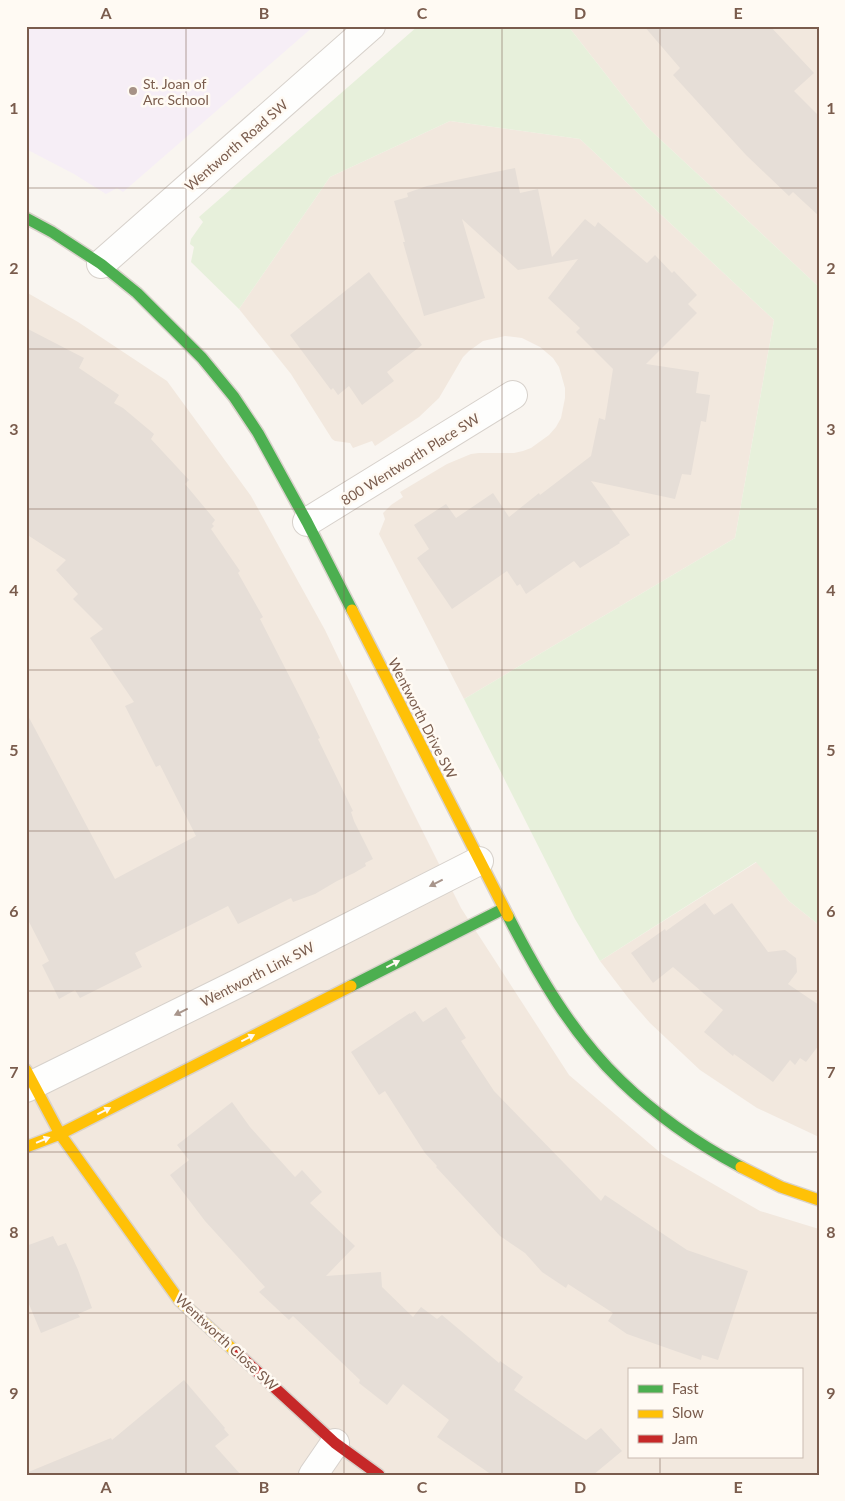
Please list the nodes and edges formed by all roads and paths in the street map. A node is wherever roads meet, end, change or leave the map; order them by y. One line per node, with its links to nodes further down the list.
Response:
1 (371, 26): 3 (street, Wentworth Road SW)
2 (26, 218): 3 (street, Wentworth Drive SW)
3 (101, 264): 5 (street, Wentworth Drive SW)
4 (514, 396): 5 (street, 800 Wentworth Place SW)
5 (307, 522): 6 (street, Wentworth Drive SW)
6 (479, 861): 7 (street, Wentworth Drive SW); 8 (street, Wentworth Link SW, one-way to 8)
7 (502, 909): 9 (street, one-way to 7); 11 (street, Wentworth Drive SW)
8 (29, 1081): 9 (street, Wentworth Close SW)
9 (60, 1134): 10 (street, one-way to 9); 12 (street, Wentworth Close SW)
10 (26, 1147)
11 (819, 1200)
12 (335, 1443): 13 (street); 14 (street, Wentworth Close SW)
13 (313, 1475)
14 (379, 1475)

